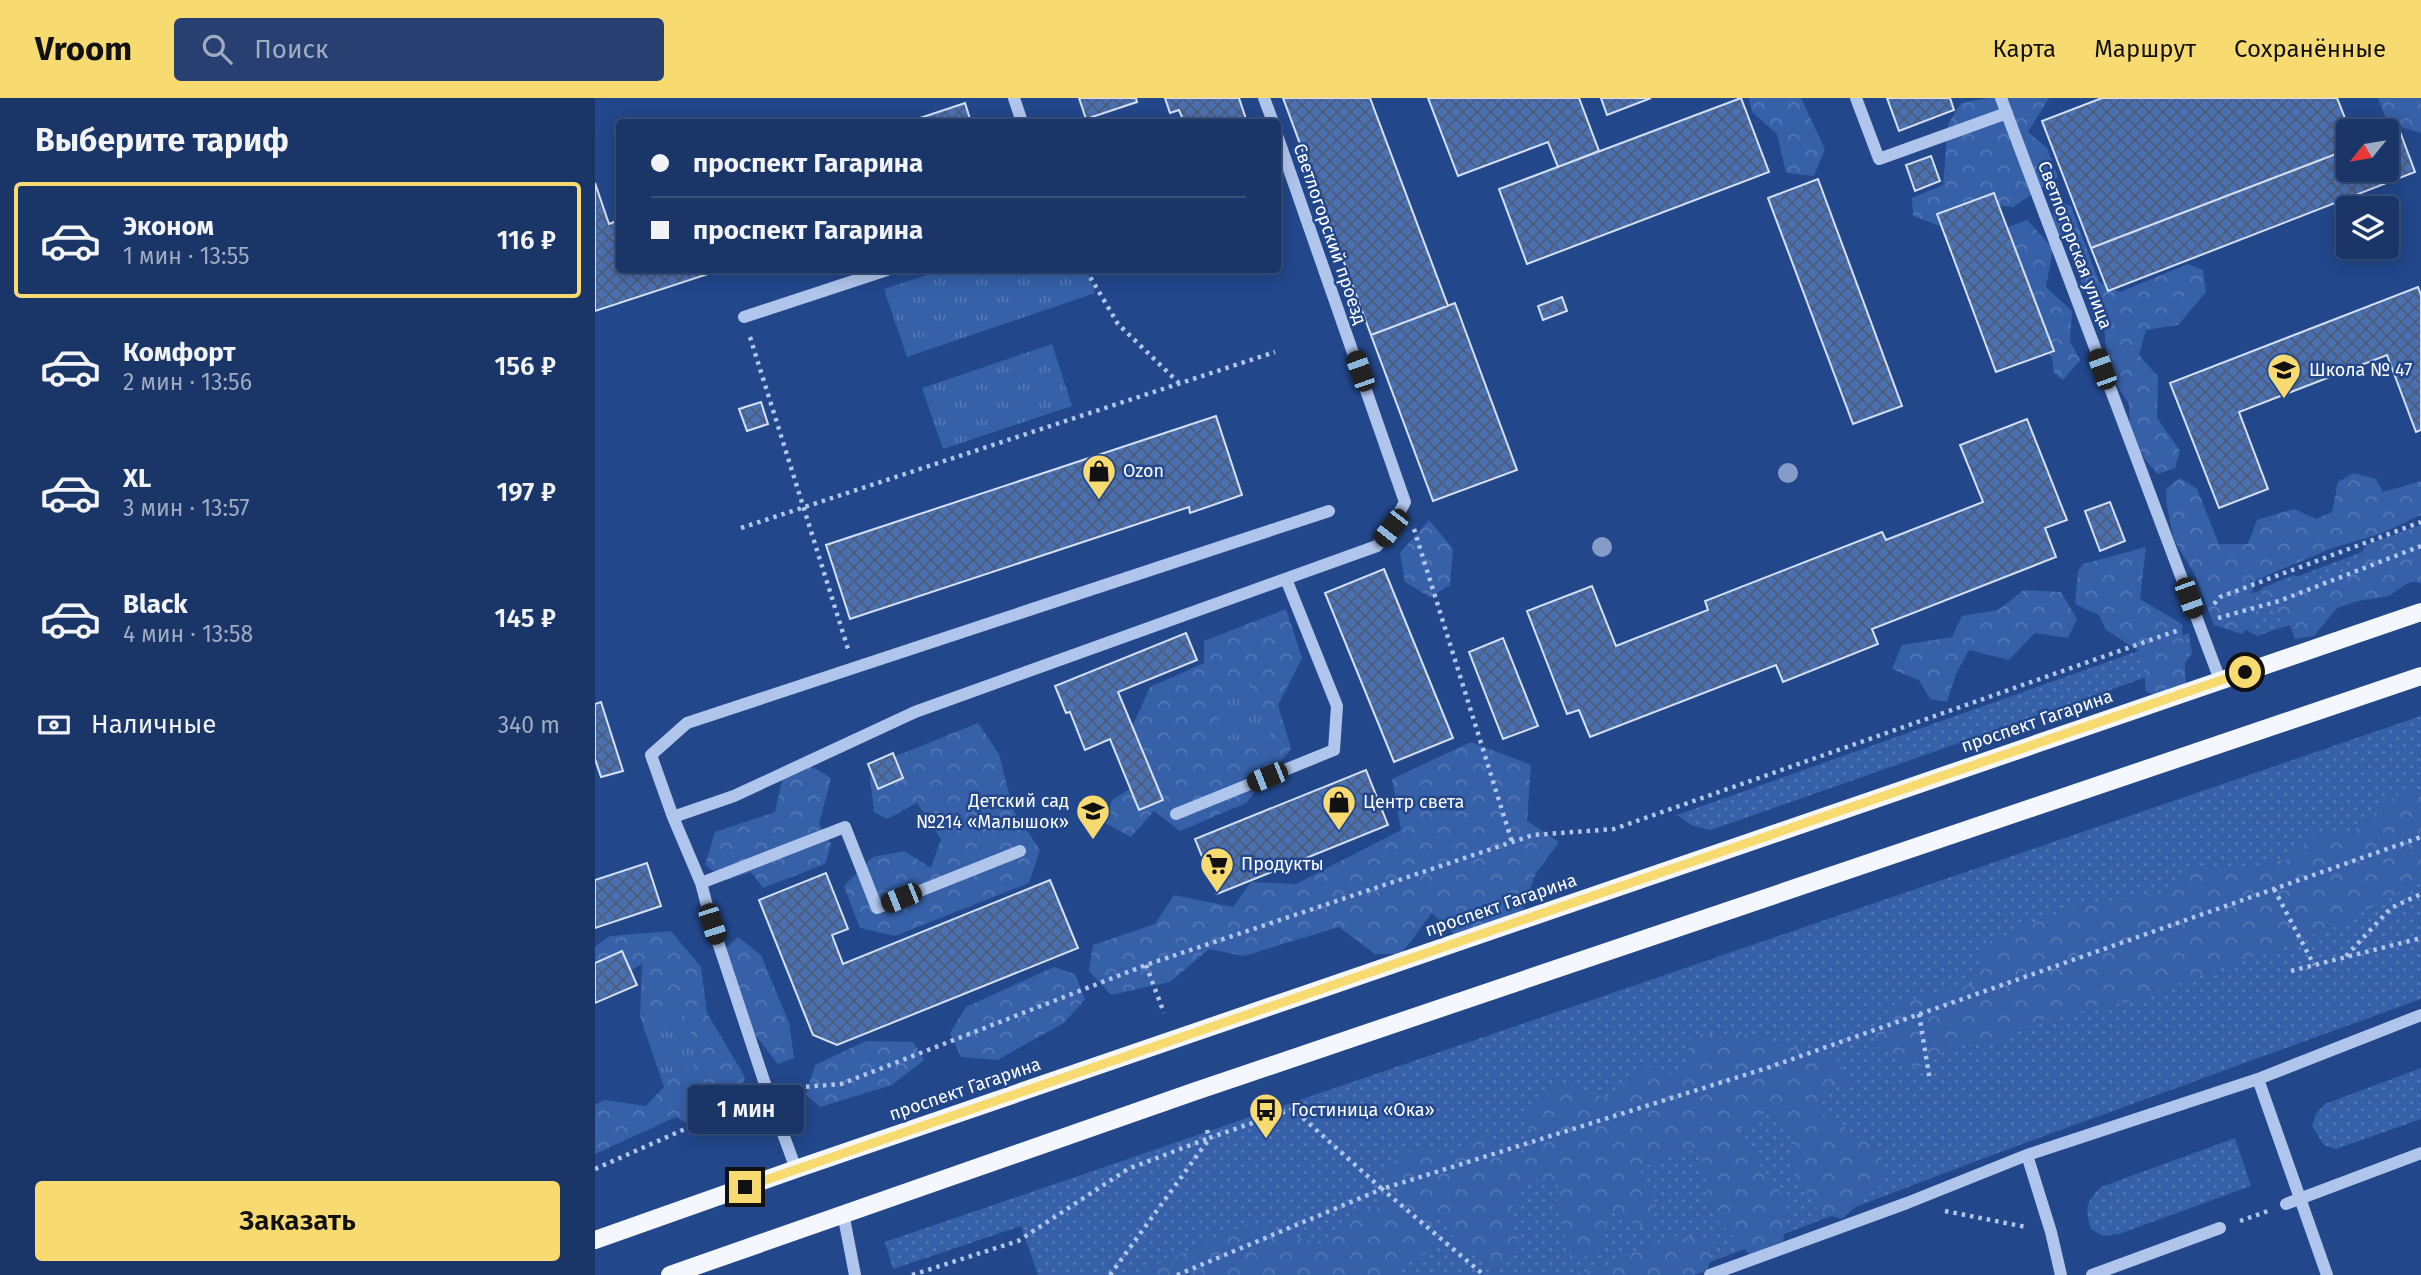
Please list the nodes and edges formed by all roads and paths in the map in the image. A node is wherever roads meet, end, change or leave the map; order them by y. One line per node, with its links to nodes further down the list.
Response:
1 (1014, 98): 6 (street)
2 (1264, 98): 7 (street)
3 (1856, 98): 5 (street)
4 (2001, 98): 5 (street, Светлогорская улица)
5 (2007, 114): 22 (street, Светлогорская улица)
6 (1021, 119)
7 (1272, 119)
8 (1281, 146): 14 (street, Светлогорский проезд)
9 (878, 273): 11 (street)
10 (1088, 273): 13 (path)
11 (744, 317): 15 (path)
12 (1275, 352): 13 (path)
13 (1179, 383): 15 (path)
14 (1405, 502): 20 (street); 29 (path)
15 (803, 508): 18 (path); 23 (path)
16 (1329, 511): 23 (street)
17 (2421, 522): 22 (path)
18 (741, 528)
19 (2421, 546): 22 (path)
20 (1286, 579): 26 (street); 27 (street)
21 (2421, 612): 25 (main road, проспект Гагарина)
22 (2198, 624): 25 (street, Светлогорская улица); 29 (path)
23 (853, 667): 27 (street)
24 (2421, 676): 56 (main road)
25 (2220, 680): 50 (main road, проспект Гагарина)
26 (1176, 814)
27 (673, 817): 31 (street)
28 (2421, 836): 32 (path)
29 (1512, 842): 36 (path)
30 (1020, 851): 31 (street)
31 (701, 883): 44 (street)
32 (2274, 889): 37 (path); 40 (path)
33 (2421, 894): 35 (path)
34 (2421, 938): 35 (path)
35 (2346, 957): 37 (path)
36 (1146, 965): 39 (path); 44 (path)
37 (2313, 965): 38 (path)
38 (2291, 971)
39 (1164, 1013)
40 (1919, 1014): 43 (path); 51 (path)
41 (2421, 1015): 42 (street)
42 (2258, 1079): 48 (street); 52 (street)
43 (1930, 1081)
44 (768, 1093): 49 (path); 50 (street)
45 (1207, 1130): 46 (path)
46 (1209, 1138): 51 (path); 63 (path); 64 (path)
47 (2421, 1153): 52 (street)
48 (2027, 1155): 53 (street); 59 (street)
49 (595, 1168)
50 (796, 1169): 60 (main road, проспект Гагарина)
51 (1383, 1189): 65 (path); 66 (path)
52 (2300, 1199): 54 (street); 70 (street)
53 (1907, 1203): 59 (path); 67 (street)
54 (2286, 1204)
55 (2269, 1211): 57 (path)
56 (843, 1213): 61 (main road); 62 (street)
57 (2238, 1222)
58 (2220, 1228): 69 (street)
59 (2051, 1232): 68 (street)
60 (595, 1240)
61 (670, 1275)
62 (855, 1275)
63 (912, 1275)
64 (1110, 1275)
65 (1177, 1275)
66 (1484, 1275)
67 (1710, 1275)
68 (2061, 1275)
69 (2092, 1275)
70 (2327, 1275)

